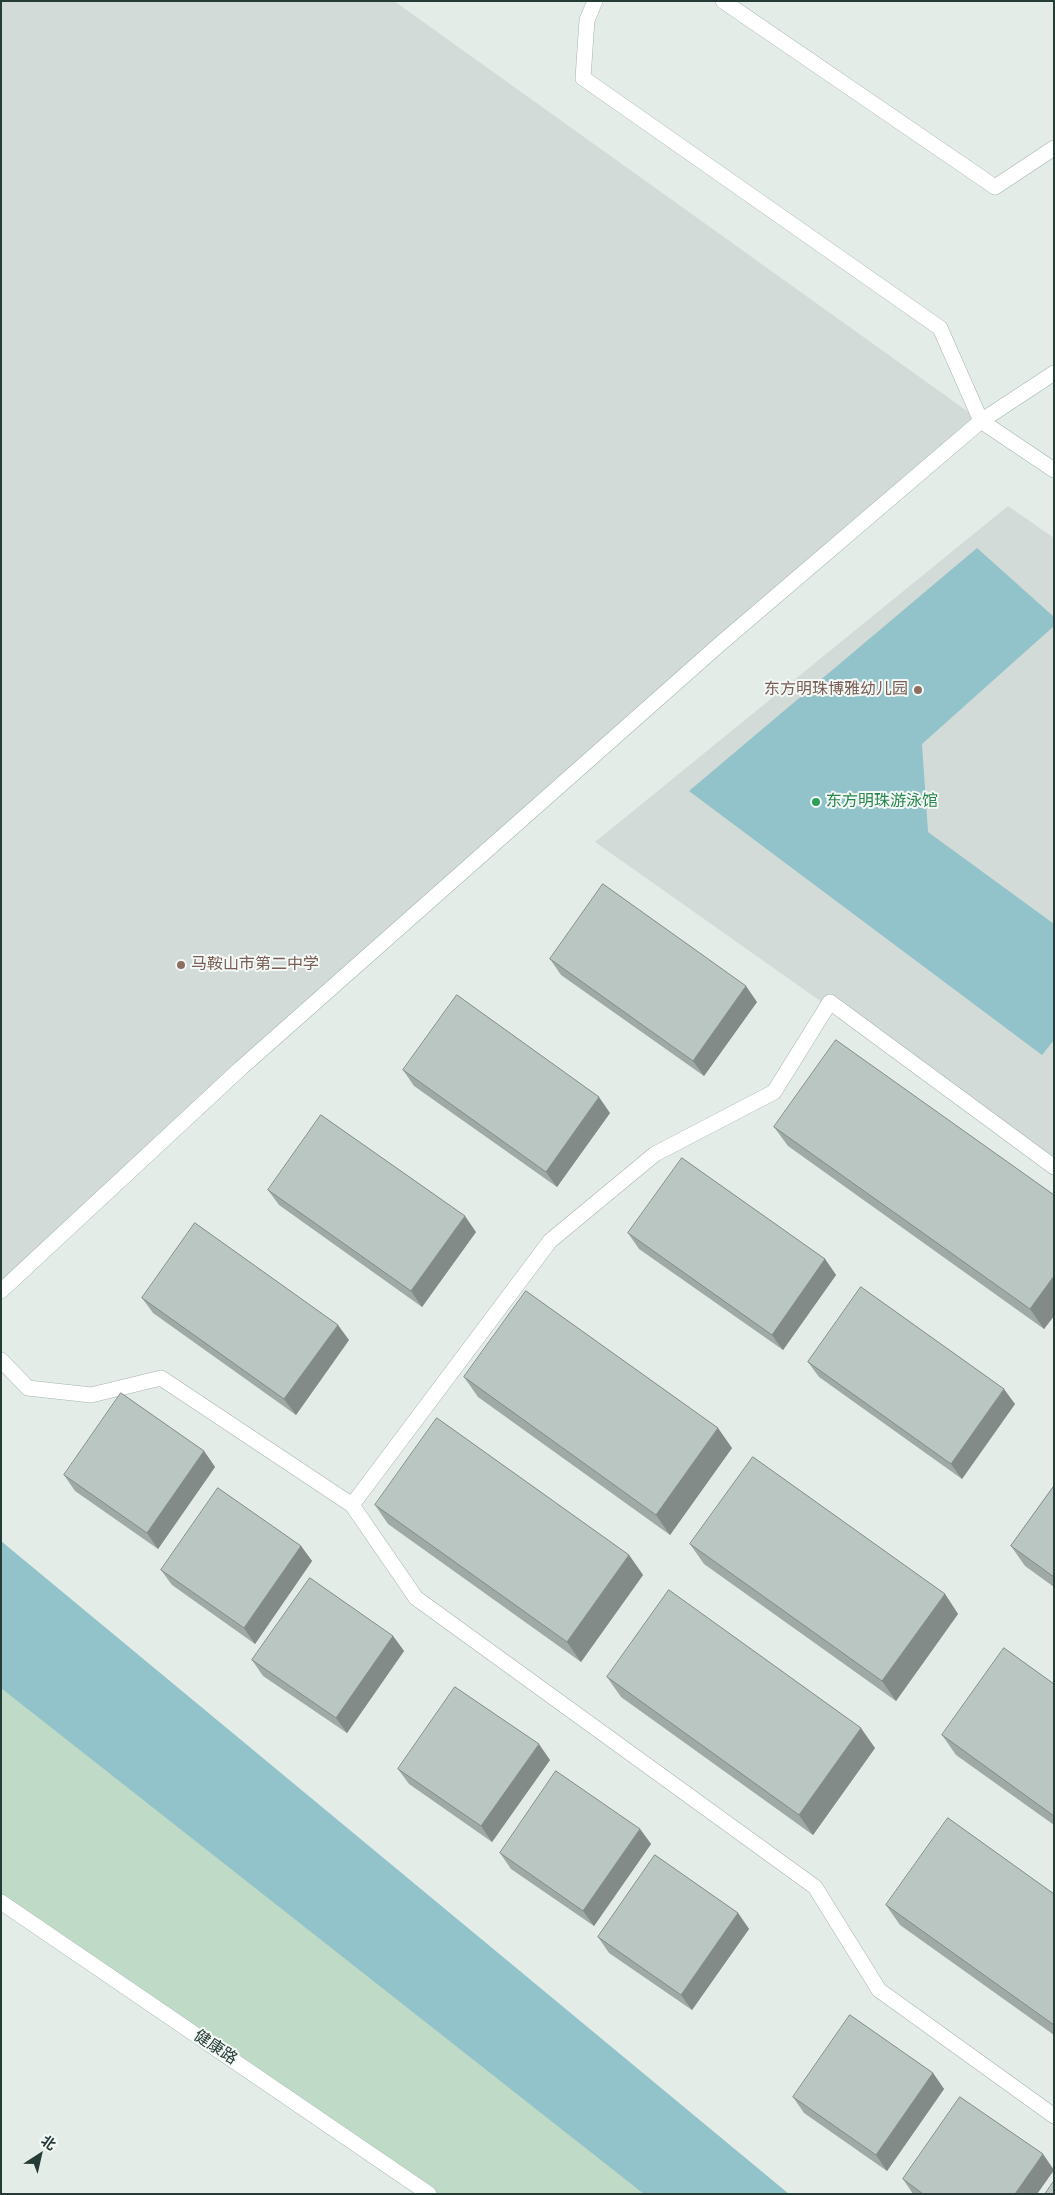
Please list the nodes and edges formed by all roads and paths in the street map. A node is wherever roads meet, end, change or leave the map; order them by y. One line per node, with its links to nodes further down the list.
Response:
1 (595, 1): 5 (street)
2 (723, 1): 3 (street)
3 (1054, 148)
4 (1054, 373): 5 (street)
5 (981, 420): 6 (street); 8 (street)
6 (1054, 470)
7 (1054, 1167): 10 (street)
8 (1, 1291)
9 (1, 1360): 10 (street)
10 (352, 1505): 12 (street)
11 (1, 1902): 13 (street, 健康路)
12 (1054, 2116)
13 (429, 2194)

